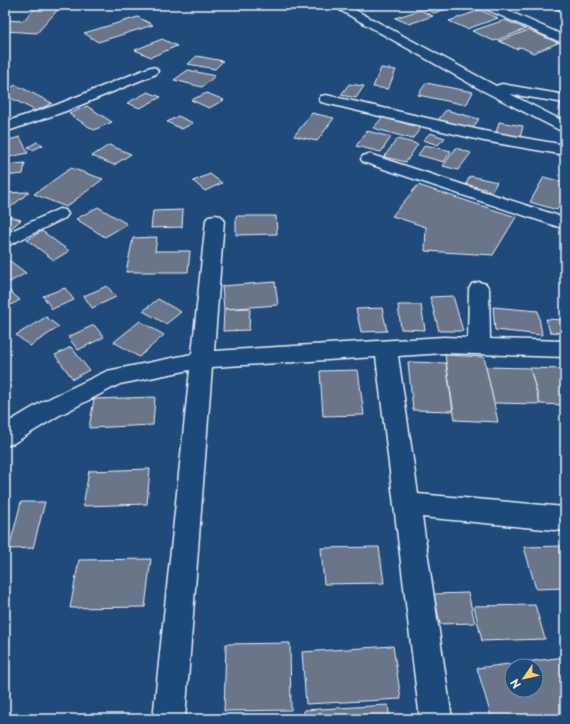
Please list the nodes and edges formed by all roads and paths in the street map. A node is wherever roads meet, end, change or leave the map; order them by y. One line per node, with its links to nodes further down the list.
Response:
1 (337, 5): 5 (street)
2 (485, 5): 3 (street)
3 (564, 40)
4 (151, 71): 8 (street)
5 (481, 84): 7 (street); 9 (street)
6 (326, 99): 10 (street)
7 (565, 99)
8 (5, 127)
9 (565, 128)
10 (565, 150)
11 (369, 158): 14 (street)
12 (59, 214): 15 (street)
13 (215, 220): 20 (street)
14 (565, 224)
15 (5, 242)
16 (480, 289): 17 (street)
17 (479, 346): 18 (street); 19 (street)
18 (386, 349): 20 (street); 22 (street)
19 (565, 349)
20 (201, 360): 21 (street); 24 (street)
21 (5, 436)
22 (407, 504): 23 (street); 25 (street)
23 (565, 519)
24 (169, 719)
25 (436, 719)

